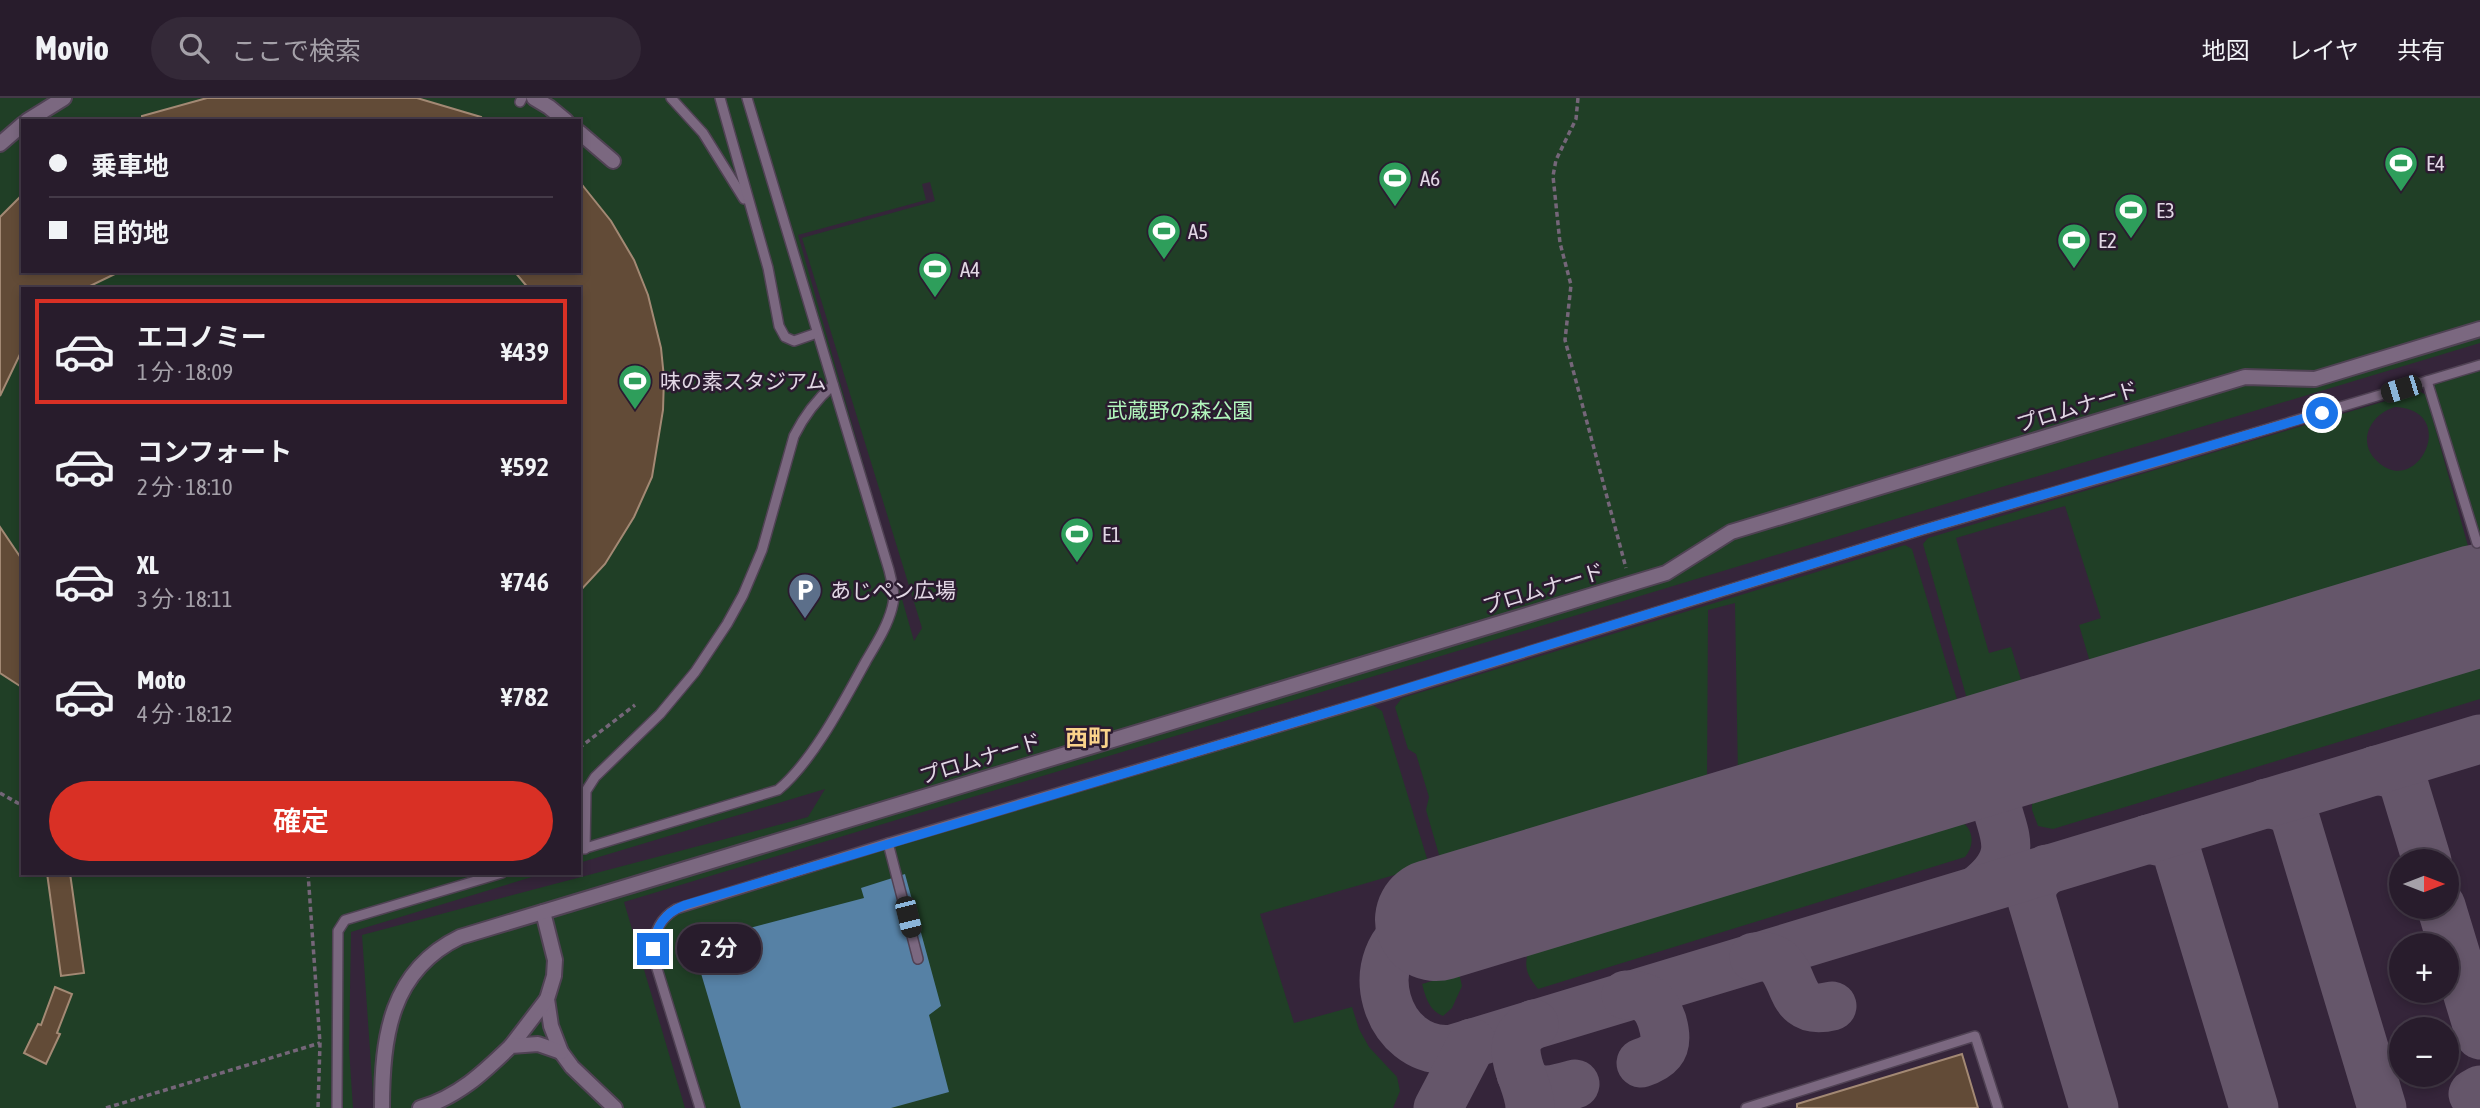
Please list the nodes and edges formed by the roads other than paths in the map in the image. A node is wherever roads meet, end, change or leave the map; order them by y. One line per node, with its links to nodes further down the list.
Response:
1 (64, 98): 6 (street)
2 (534, 98): 7 (street)
3 (671, 98): 12 (lane)
4 (720, 98): 12 (lane)
5 (747, 98): 14 (lane)
6 (30, 119)
7 (564, 119)
8 (21, 126): 10 (street)
9 (581, 134): 11 (street)
10 (0, 144)
11 (613, 162)
12 (750, 209): 14 (lane)
13 (2480, 329): 22 (street, プロムナード)
14 (817, 333): 17 (lane)
15 (2480, 365): 16 (lane)
16 (2427, 381): 18 (lane); 19 (lane)
17 (833, 385): 20 (lane); 20 (lane)
18 (2477, 543)
19 (888, 843): 23 (lane); 31 (lane)
20 (582, 850)
21 (495, 875): 27 (lane)
22 (543, 912): 24 (street); 28 (street, プロムナード)
23 (918, 959)
24 (548, 999): 25 (street); 26 (street)
25 (511, 1046): 26 (street); 29 (street)
26 (561, 1052): 30 (street)
27 (337, 1108)
28 (382, 1108)
29 (420, 1108)
30 (615, 1108)
31 (700, 1108)
32 (1746, 1108): 33 (lane)
33 (1998, 1108)

